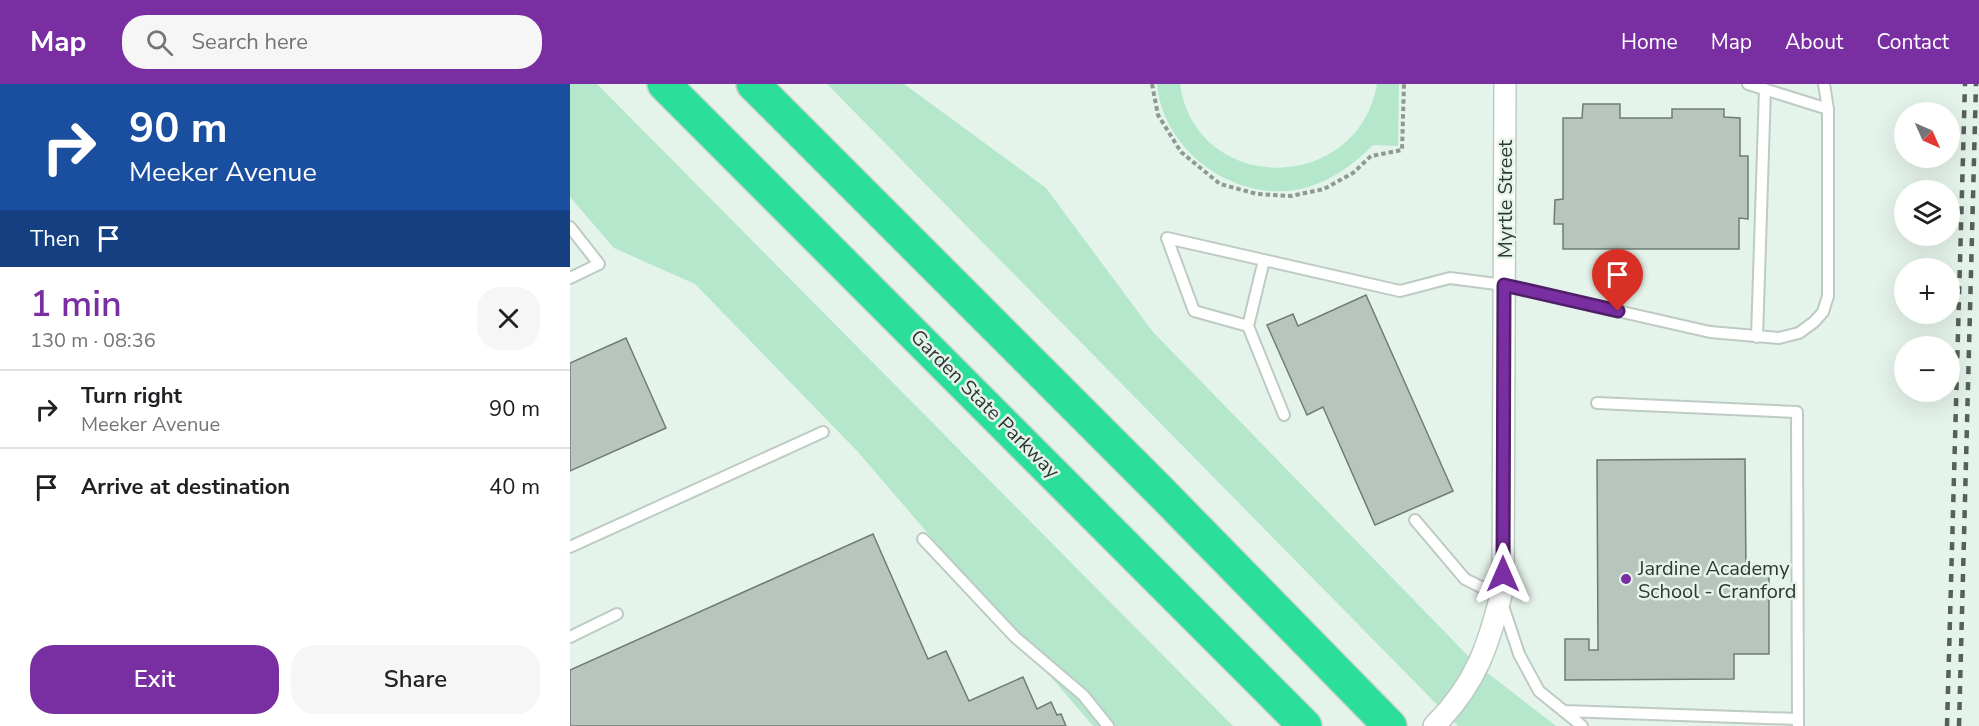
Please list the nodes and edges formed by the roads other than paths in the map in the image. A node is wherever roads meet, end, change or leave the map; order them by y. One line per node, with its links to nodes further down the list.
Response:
1 (664, 84): 26 (highway, Garden State Parkway)
2 (753, 84): 27 (highway)
3 (1505, 84): 11 (street, Myrtle Street)
4 (1748, 84): 6 (lane)
5 (1824, 84): 7 (lane)
6 (1766, 89): 7 (lane); 13 (lane)
7 (1828, 109): 13 (lane)
8 (570, 227): 10 (lane)
9 (1264, 260): 11 (lane); 12 (lane); 12 (lane)
10 (570, 278)
11 (1504, 285): 13 (lane); 20 (street, Myrtle Street)
12 (1248, 326): 15 (lane)
13 (1757, 337)
14 (1598, 403): 24 (lane)
15 (1284, 415)
16 (823, 432): 19 (lane)
17 (1415, 520): 20 (lane)
18 (923, 539): 25 (lane)
19 (570, 547)
20 (1502, 592): 23 (lane); 28 (street, Myrtle Street)
21 (617, 614): 22 (lane)
22 (570, 637)
23 (1564, 711): 24 (lane); 29 (lane)
24 (1798, 723)
25 (1108, 726)
26 (1305, 726)
27 (1390, 726)
28 (1434, 726)
29 (1582, 726)

